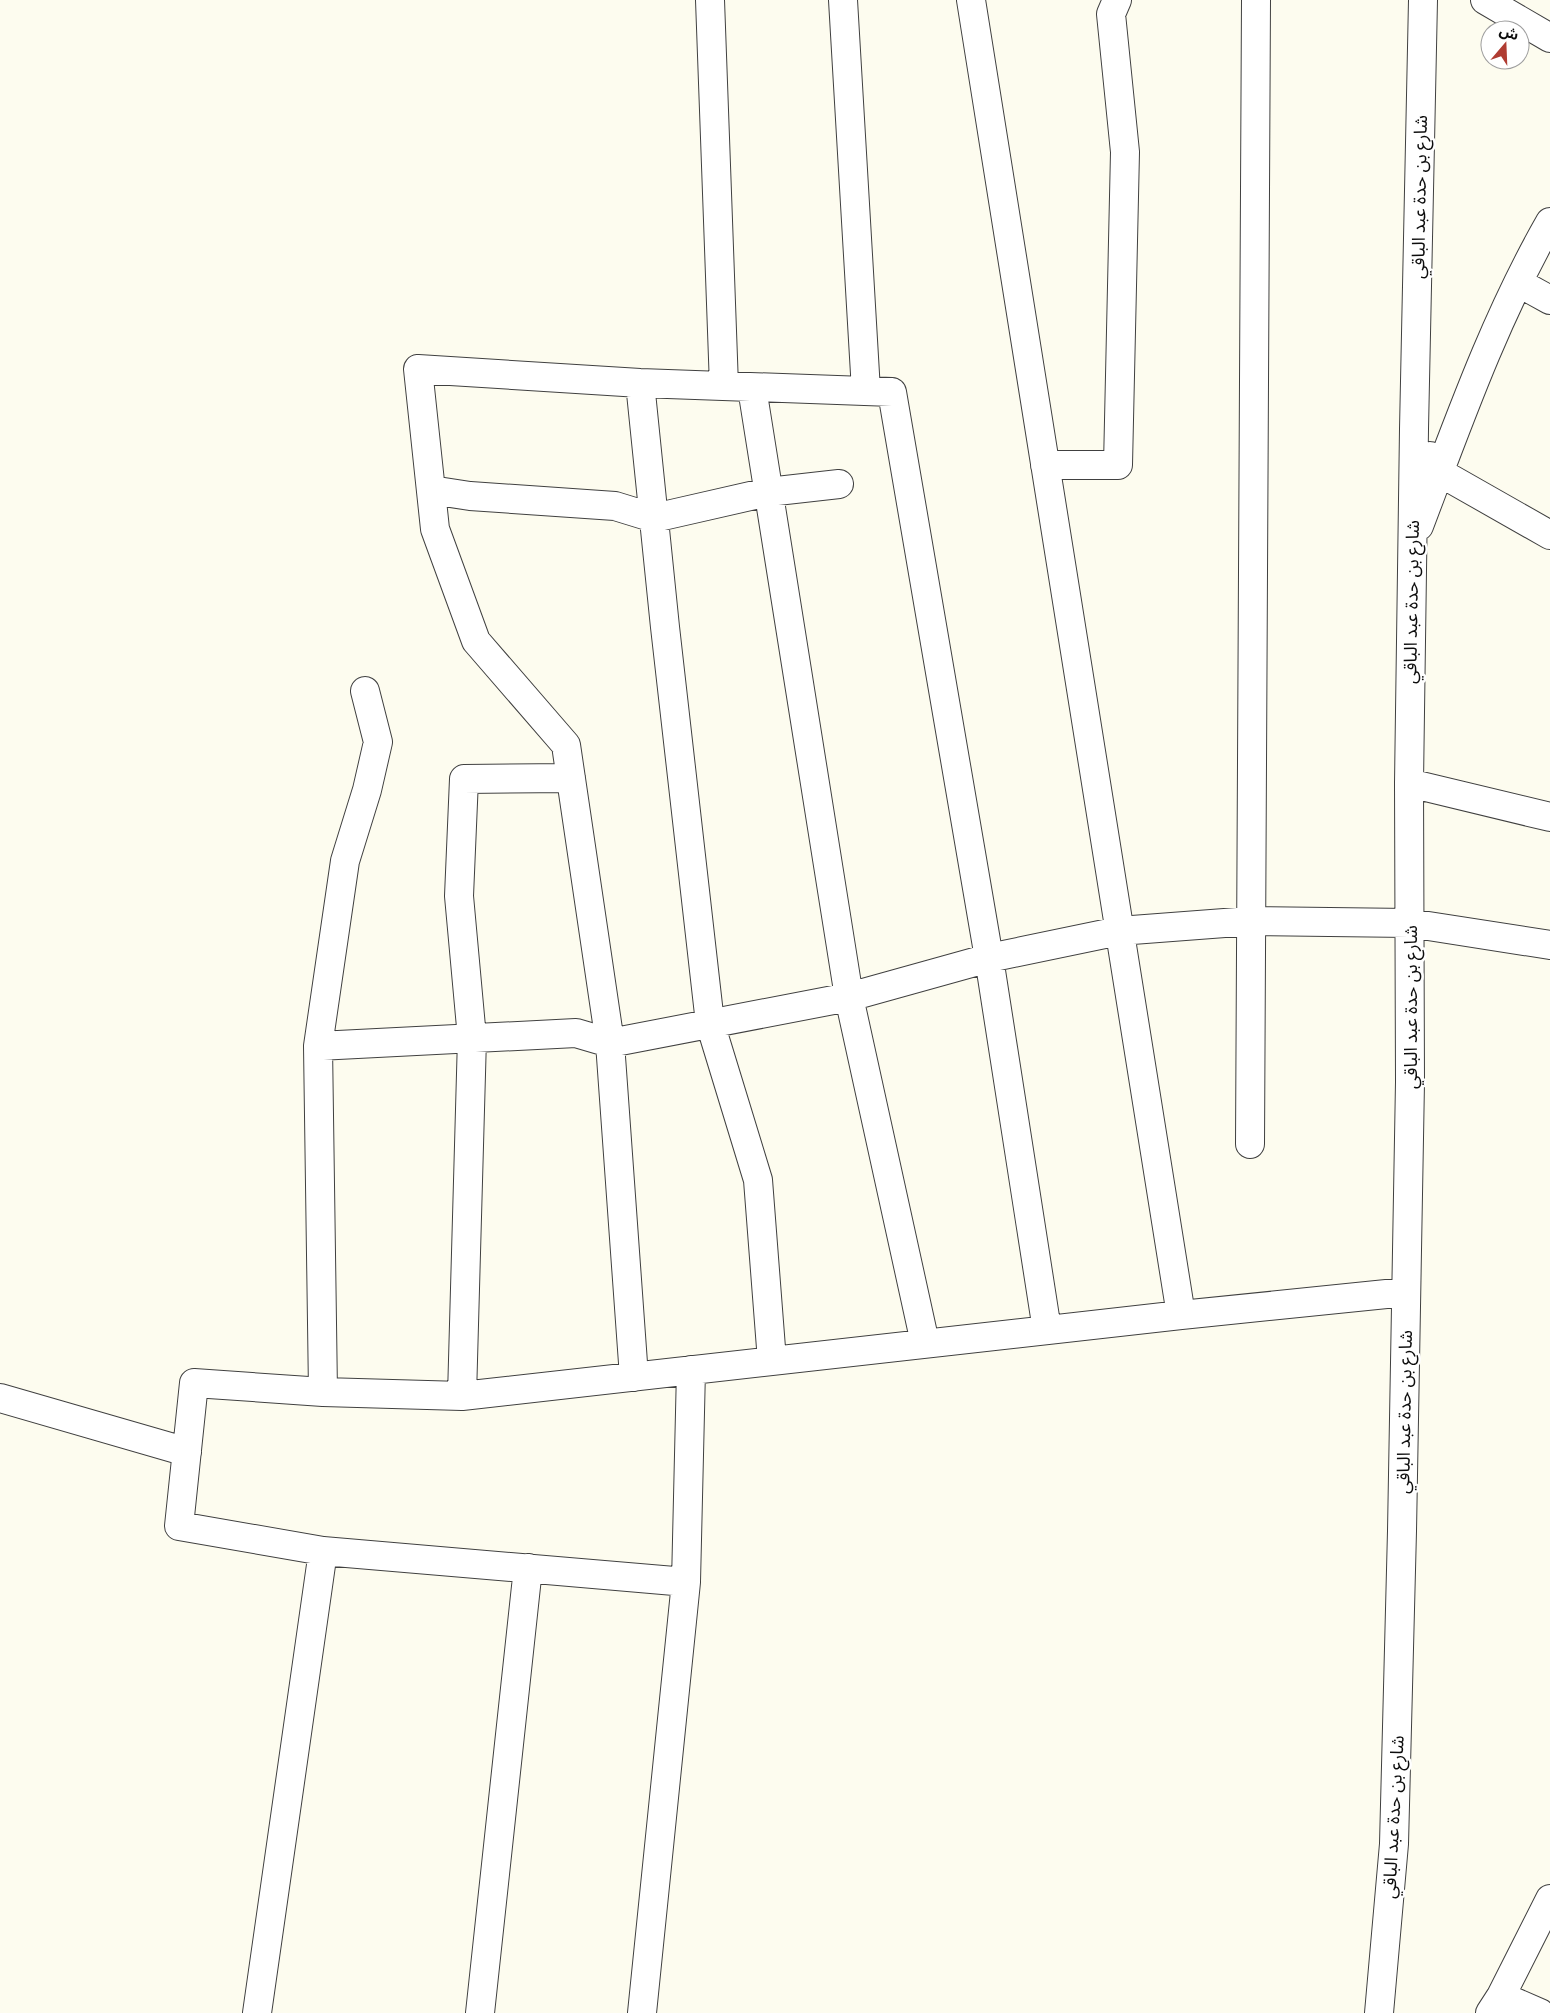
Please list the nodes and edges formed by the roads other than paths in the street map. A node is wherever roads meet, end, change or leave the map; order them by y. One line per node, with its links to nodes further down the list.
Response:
1 (710, 0): 13 (street)
2 (843, 0): 15 (street)
3 (970, 0): 17 (street)
4 (1117, 0): 17 (street)
5 (1256, 0): 29 (street)
6 (1423, 0): 16 (street, شارع بن حدة عبد الباقي)
7 (1485, 0): 8 (street)
8 (1550, 38)
9 (1550, 222): 10 (street)
10 (1519, 283): 11 (street); 18 (street)
11 (1550, 300)
12 (640, 383): 13 (street); 20 (street); 22 (street)
13 (724, 386): 14 (street)
14 (752, 388): 15 (street); 21 (street)
15 (866, 392): 33 (street)
16 (1414, 429): 18 (street); 24 (street, شارع بن حدة عبد الباقي)
17 (1044, 465): 31 (street)
18 (1439, 472): 23 (street); 24 (street)
19 (839, 484): 21 (street)
20 (431, 490): 22 (street); 26 (street)
21 (768, 492): 22 (street); 34 (street)
22 (654, 518): 35 (street)
23 (1550, 535)
24 (1412, 543): 27 (street, شارع بن حدة عبد الباقي)
25 (365, 691): 38 (street)
26 (571, 778): 36 (street); 37 (street)
27 (1409, 783): 28 (street); 30 (street, شارع بن حدة عبد الباقي)
28 (1550, 817)
29 (1251, 921): 30 (street); 31 (street); 39 (street)
30 (1410, 923): 32 (street); 40 (street, شارع بن حدة عبد الباقي)
31 (1119, 931): 33 (street); 41 (street)
32 (1550, 945)
33 (988, 958): 34 (street); 42 (street)
34 (848, 997): 35 (street); 43 (street)
35 (710, 1023): 37 (street); 44 (street)
36 (472, 1038): 37 (street); 38 (street); 48 (street)
37 (610, 1043): 46 (street)
38 (318, 1046): 47 (street)
39 (1250, 1144)
40 (1406, 1292): 41 (street); 59 (street, شارع بن حدة عبد الباقي)
41 (1181, 1315): 42 (street)
42 (1047, 1330): 43 (street)
43 (925, 1343): 44 (street)
44 (772, 1361): 45 (street)
45 (691, 1370): 46 (street); 53 (street)
46 (634, 1377): 48 (street)
47 (323, 1392): 48 (street); 50 (street)
48 (462, 1396)
49 (0, 1398): 50 (street)
50 (187, 1452): 51 (street)
51 (323, 1551): 52 (street); 56 (street)
52 (528, 1568): 53 (street); 57 (street)
53 (686, 1582): 58 (street)
54 (1550, 1899): 55 (street)
55 (1496, 2004): 60 (street)
56 (257, 2013)
57 (480, 2013)
58 (642, 2013)
59 (1379, 2013)
60 (1540, 2013)

